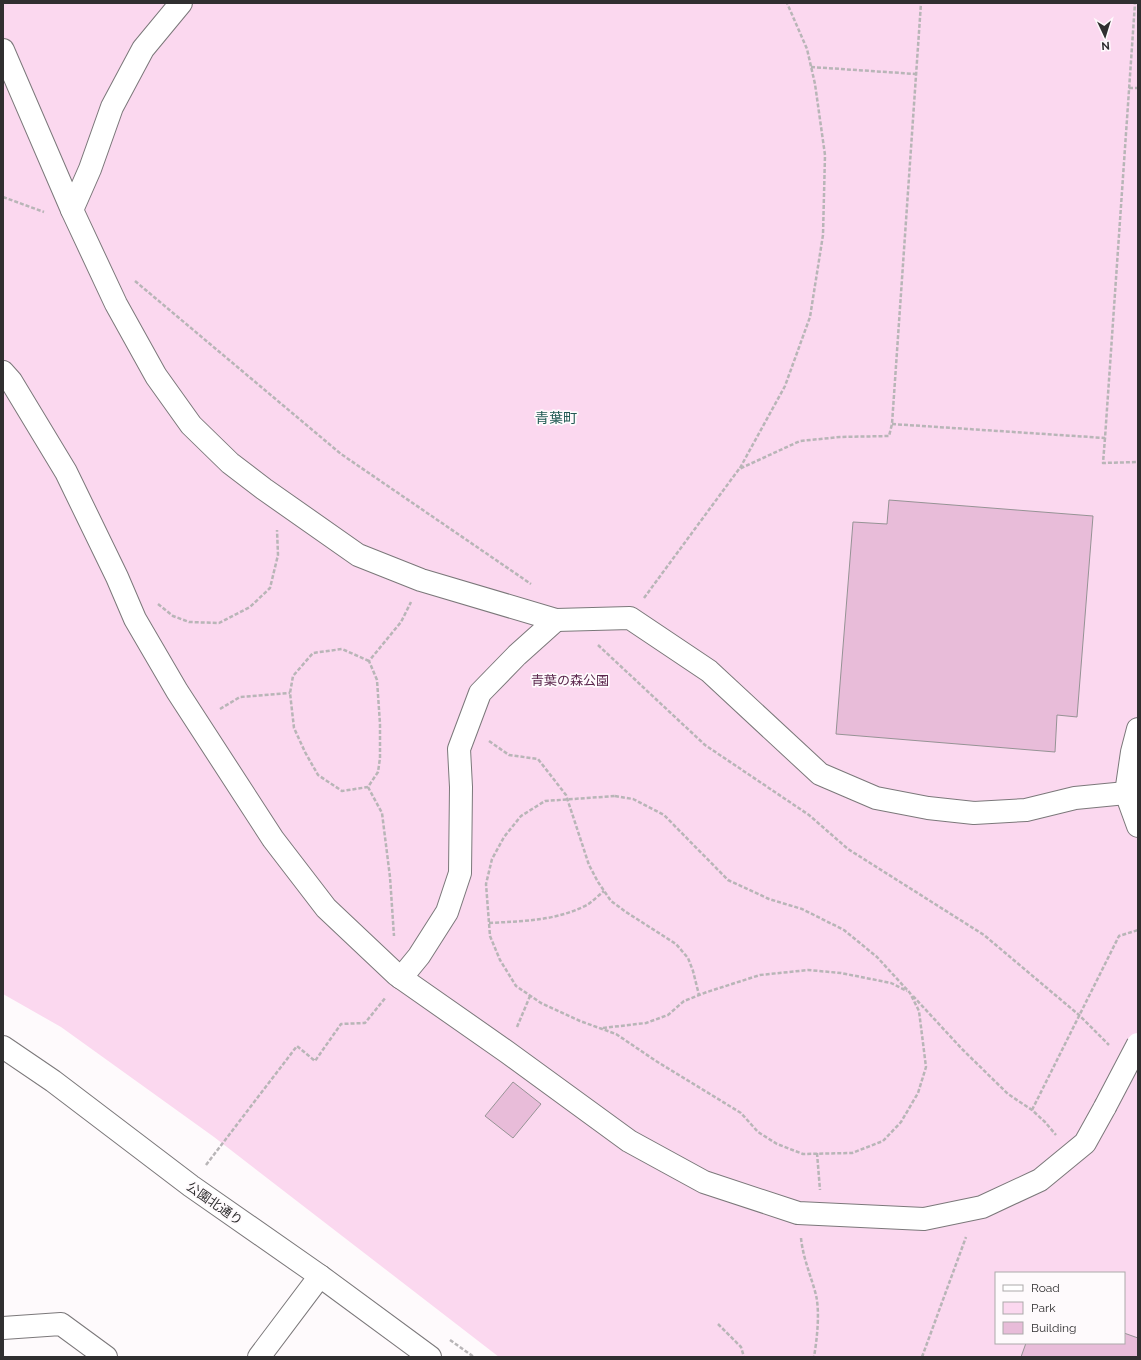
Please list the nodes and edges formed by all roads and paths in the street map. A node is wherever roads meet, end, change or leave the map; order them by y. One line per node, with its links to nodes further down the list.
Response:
1 (181, 3): 10 (street)
2 (787, 3): 6 (path)
3 (921, 3): 7 (path)
4 (1135, 3): 8 (path)
5 (3, 50): 10 (street)
6 (811, 67): 7 (path); 15 (path)
7 (916, 74): 12 (path)
8 (1129, 88): 9 (path); 13 (path)
9 (1138, 88)
10 (72, 210): 17 (street)
11 (3, 372): 24 (street)
12 (892, 424): 13 (path); 15 (path)
13 (1105, 438): 14 (path)
14 (1138, 462)
15 (740, 469): 19 (path)
16 (277, 527): 18 (path)
17 (421, 580): 20 (street); 21 (path)
18 (156, 604)
19 (630, 618): 20 (street); 27 (street)
20 (556, 620): 23 (street)
21 (369, 660): 22 (path); 26 (path)
22 (290, 694): 24 (path); 26 (path)
23 (468, 725): 28 (path); 33 (street)
24 (201, 728): 33 (street)
25 (1138, 729): 27 (street)
26 (368, 787): 33 (path)
27 (1126, 793): 29 (street)
28 (568, 799): 30 (path); 31 (path); 34 (path)
29 (1138, 826)
30 (604, 891): 31 (path); 35 (path)
31 (489, 923): 36 (path)
32 (1138, 930): 37 (path)
33 (399, 976): 42 (street); 46 (path)
34 (910, 993): 35 (path); 43 (path); 44 (path)
35 (699, 995): 38 (path)
36 (530, 996): 38 (path); 42 (path)
37 (1079, 1015): 41 (path); 43 (path)
38 (600, 1028): 44 (path)
39 (1138, 1044): 45 (street, bridge)
40 (3, 1047): 46 (street, 公園北通り)
41 (1110, 1047)
42 (506, 1052): 48 (street)
43 (1032, 1110): 45 (path)
44 (817, 1154): 49 (path)
45 (1071, 1154): 47 (street)
46 (191, 1186): 50 (street, 公園北通り)
47 (968, 1209): 49 (street); 58 (path)
48 (798, 1213): 49 (street); 57 (path)
49 (821, 1214)
50 (320, 1276): 54 (street); 55 (street, 公園北通り)
51 (718, 1324): 56 (path)
52 (3, 1328): 53 (street)
53 (106, 1357)
54 (260, 1357)
55 (430, 1357)
56 (744, 1357)
57 (814, 1357)
58 (922, 1357)

